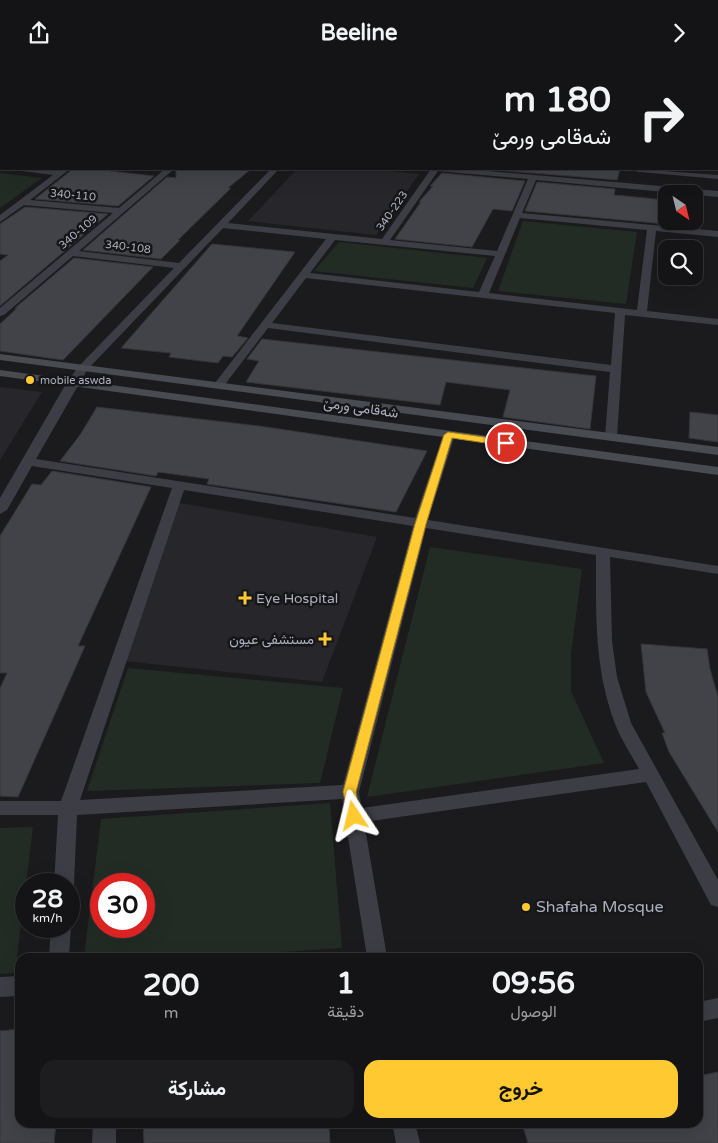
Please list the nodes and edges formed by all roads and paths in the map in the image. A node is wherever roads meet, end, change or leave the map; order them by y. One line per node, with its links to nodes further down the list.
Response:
1 (43, 170): 7 (street)
2 (169, 170): 13 (street, 340-109)
3 (274, 170): 16 (street)
4 (434, 170): 20 (street, 340-223)
5 (452, 170): 8 (street)
6 (640, 170): 9 (street); 10 (street)
7 (64, 171): 12 (street)
8 (533, 177): 10 (street); 14 (street)
9 (718, 177)
10 (636, 187): 11 (street)
11 (718, 194)
12 (23, 202): 13 (street, 340-110); 15 (street)
13 (120, 211): 21 (street, 340-109)
14 (516, 215): 17 (street); 22 (street)
15 (0, 219)
16 (221, 225): 19 (street); 23 (street)
17 (652, 228): 18 (street); 28 (street)
18 (718, 234)
19 (333, 236): 20 (street); 24 (street)
20 (385, 241): 22 (street)
21 (71, 253): 23 (street, 340-108); 27 (street, 340-109)
22 (500, 254): 25 (street)
23 (182, 266): 32 (street)
24 (303, 275): 25 (street); 30 (street)
25 (482, 295): 26 (street)
26 (620, 311): 28 (street); 33 (street)
27 (0, 313)
28 (642, 313): 29 (street)
29 (718, 322)
30 (265, 325): 33 (street); 36 (street)
31 (0, 357): 32 (street, شەقامی ورمێ)
32 (83, 368): 35 (street); 36 (street, شەقامی ورمێ)
33 (616, 369): 38 (street)
34 (0, 373): 35 (street, شەقامی ورمێ)
35 (73, 382): 37 (street, شەقامی ورمێ); 40 (street)
36 (219, 385): 38 (street, شەقامی ورمێ)
37 (448, 435): 41 (street, شەقامی ورمێ); 44 (street)
38 (611, 437): 39 (street, شەقامی ورمێ)
39 (718, 451)
40 (27, 461): 42 (street); 43 (street)
41 (718, 471)
42 (179, 486): 44 (street); 50 (street)
43 (2, 504)
44 (420, 524): 45 (street); 48 (street)
45 (603, 551): 46 (street); 47 (street)
46 (718, 570)
47 (651, 774): 51 (street); 53 (street)
48 (350, 792): 50 (street); 51 (street)
49 (0, 808): 50 (street)
50 (68, 808): 52 (street)
51 (354, 816): 56 (street)
52 (65, 873)
53 (718, 899)
54 (60, 938): 55 (street)
55 (59, 953)
56 (376, 953)
57 (15, 986): 58 (street)
58 (0, 987)
59 (718, 1008): 60 (street)
60 (703, 1011)
61 (105, 1128): 63 (street)
62 (405, 1128): 64 (street)
63 (104, 1143)
64 (408, 1143)

